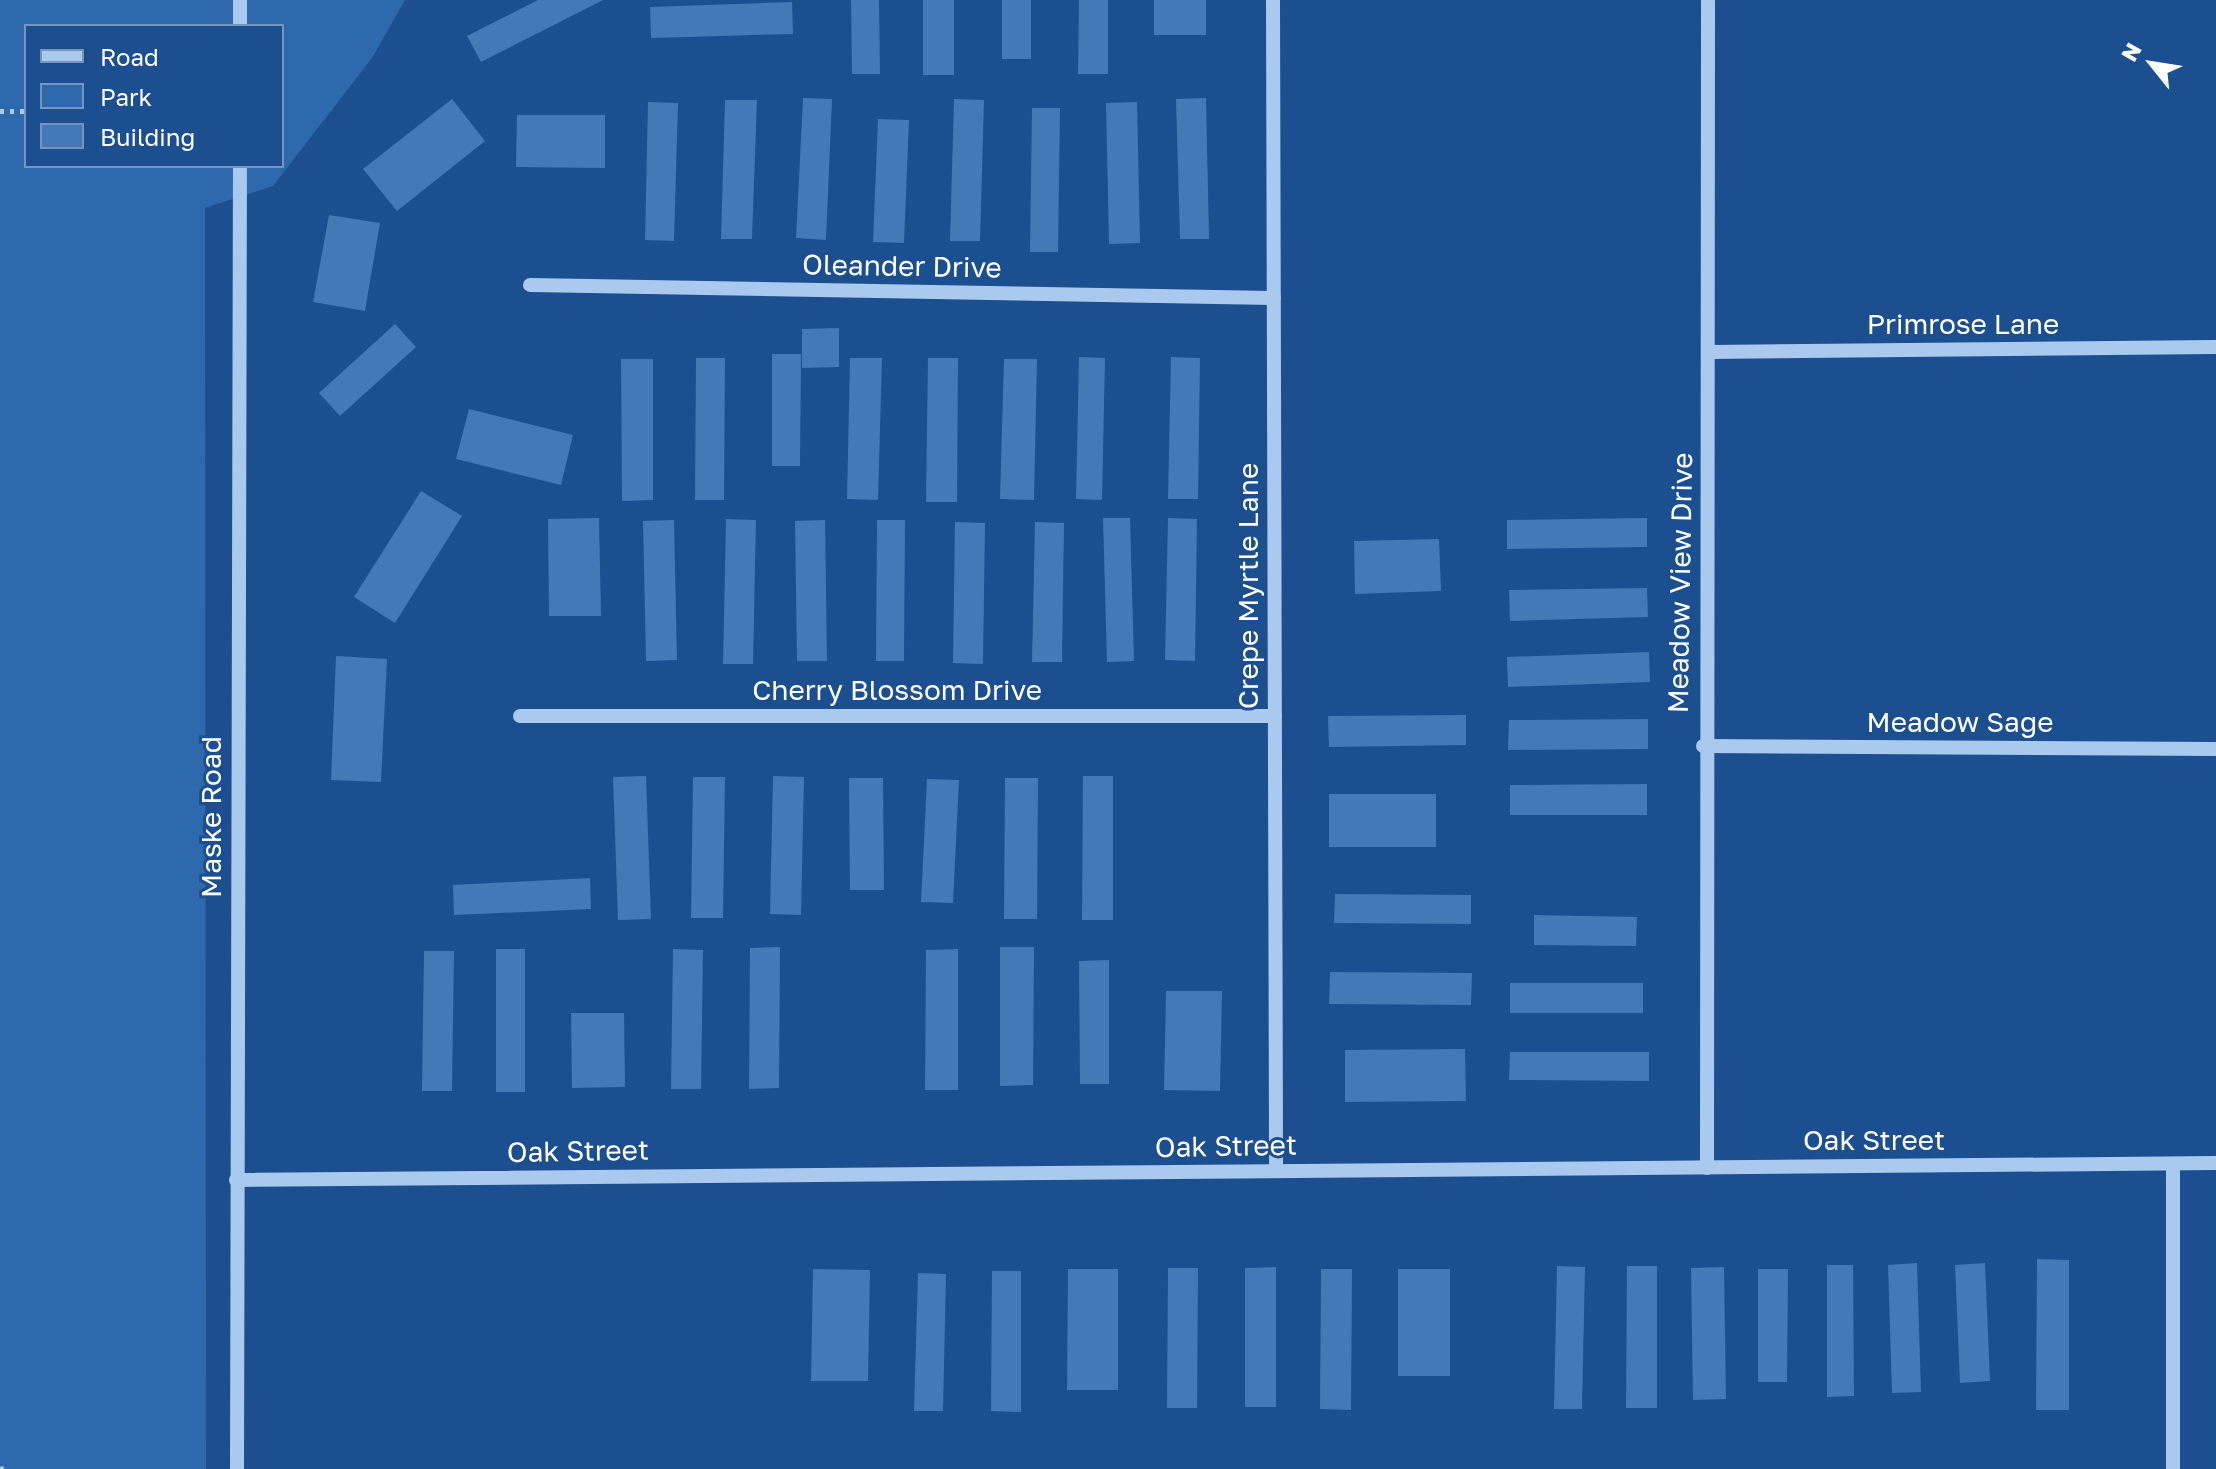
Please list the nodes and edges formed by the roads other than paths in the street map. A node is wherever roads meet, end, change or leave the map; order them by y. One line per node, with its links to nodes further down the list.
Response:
1 (240, 0): 4 (street)
2 (1273, 0): 7 (street, Crepe Myrtle Lane)
3 (1708, 0): 9 (street, Meadow View Drive)
4 (240, 24)
5 (240, 168): 18 (street, Maske Road)
6 (530, 285): 7 (street, Oleander Drive)
7 (1274, 298): 11 (street, Crepe Myrtle Lane)
8 (2216, 347): 9 (street, Primrose Lane)
9 (1711, 352): 12 (street, Meadow View Drive)
10 (520, 716): 11 (street, Cherry Blossom Drive)
11 (1275, 716): 17 (street, Crepe Myrtle Lane)
12 (1703, 746): 13 (street, Meadow Sage); 16 (street, Meadow View Drive)
13 (2216, 749)
14 (2216, 1163): 15 (street, Oak Street)
15 (2173, 1164): 16 (street, Oak Street); 20 (street)
16 (1707, 1168): 17 (street, Oak Street)
17 (1276, 1171): 18 (street, Oak Street)
18 (236, 1180): 19 (street, Maske Road)
19 (237, 1469)
20 (2173, 1469)

